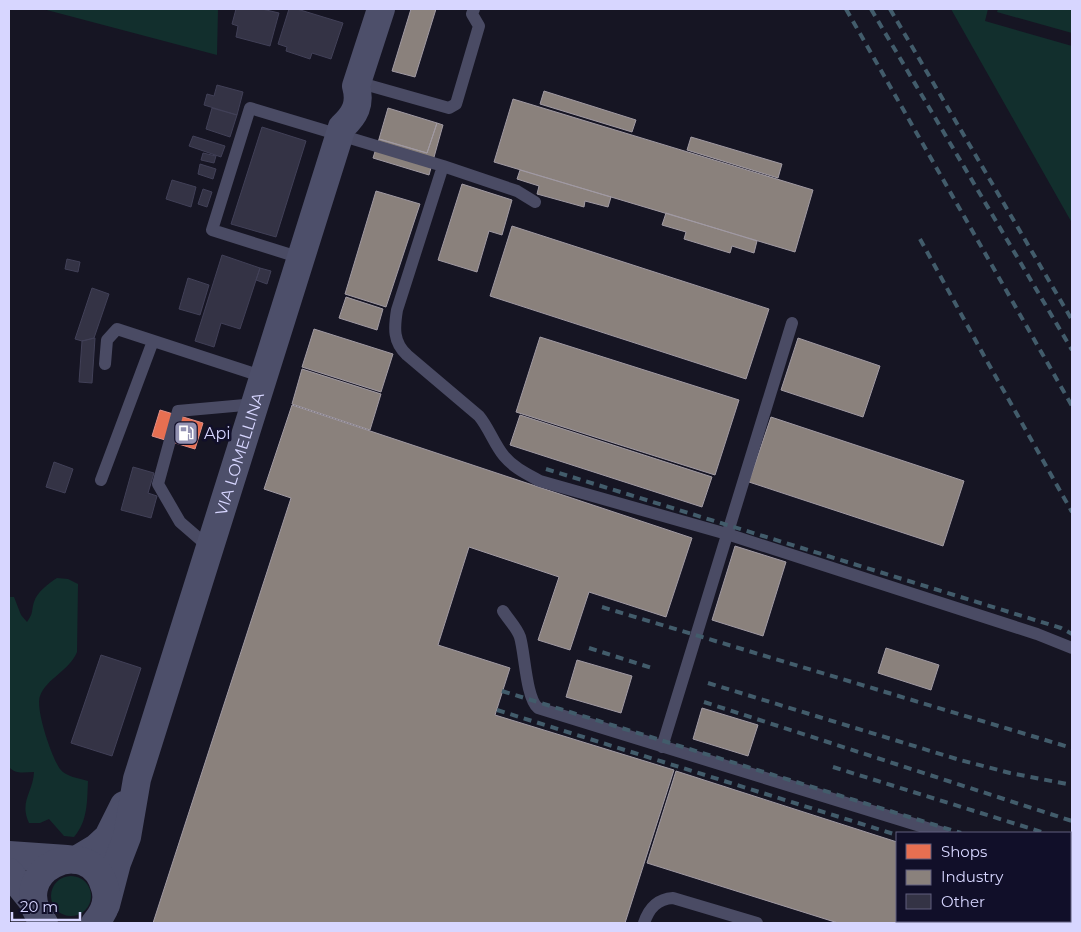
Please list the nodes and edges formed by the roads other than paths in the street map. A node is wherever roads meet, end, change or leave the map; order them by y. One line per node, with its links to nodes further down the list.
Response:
1 (381, 9): 3 (main road, VIA LOMELLINA)
2 (474, 9): 3 (lane)
3 (356, 84): 4 (main road, VIA LOMELLINA)
4 (341, 132): 5 (lane); 7 (main road, VIA LOMELLINA); 7 (lane)
5 (443, 166): 6 (lane); 14 (lane)
6 (535, 202)
7 (301, 258): 11 (main road, VIA LOMELLINA)
8 (792, 323): 14 (lane)
9 (153, 341): 10 (lane); 11 (lane); 13 (lane)
10 (105, 364)
11 (264, 377): 12 (main road, VIA LOMELLINA)
12 (256, 404): 15 (main road, VIA LOMELLINA); 15 (lane)
13 (101, 480)
14 (727, 534): 17 (lane); 18 (lane)
15 (210, 548): 19 (main road, VIA LOMELLINA)
16 (502, 612): 18 (lane)
17 (1072, 648)
18 (662, 746): 20 (lane)
19 (137, 779): 22 (main road, VIA LOMELLINA); 25 (main road, VIA LOMELLINA)
20 (939, 832)
21 (9, 855): 22 (main road)
22 (72, 860): 24 (main road, VIA LOMELLINA); 25 (main road, VIA LOMELLINA)
23 (9, 872): 24 (main road)
24 (41, 918)
25 (98, 918)
26 (644, 923): 27 (lane)
27 (757, 923)

